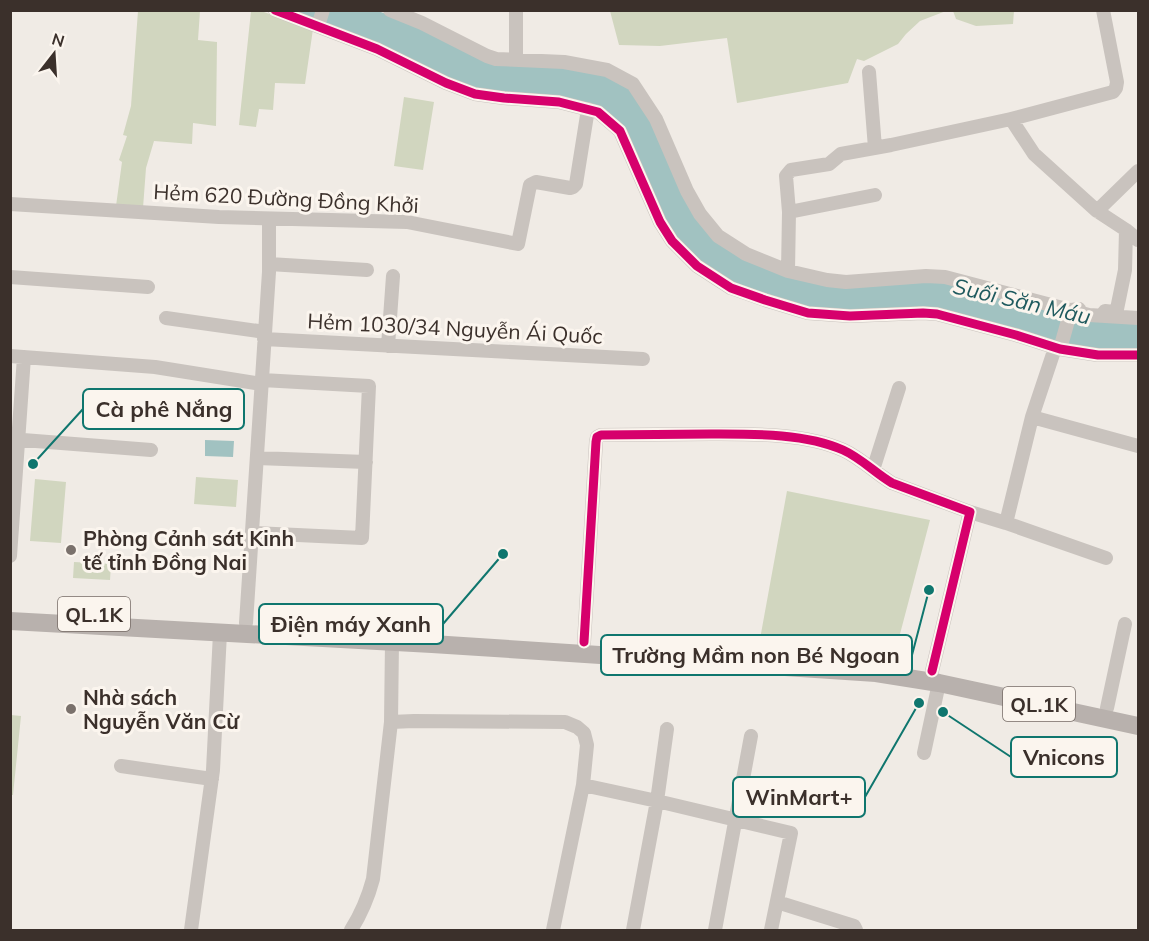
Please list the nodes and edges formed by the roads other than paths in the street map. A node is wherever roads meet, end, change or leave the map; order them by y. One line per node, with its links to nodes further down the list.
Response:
1 (275, 10): 6 (street)
2 (323, 10): 6 (street)
3 (390, 10): 7 (street)
4 (516, 10): 7 (street)
5 (1103, 10): 10 (street)
6 (318, 26): 9 (street)
7 (516, 60): 22 (street)
8 (869, 72): 11 (street)
9 (588, 109): 17 (street, Hẻm 620 Đường Đồng Khởi); 31 (street)
10 (1011, 119): 11 (street); 15 (street)
11 (875, 148): 16 (street)
12 (1138, 171): 15 (street)
13 (875, 195): 16 (street)
14 (10, 204): 17 (street, Hẻm 620 Đường Đồng Khởi)
15 (1097, 211): 18 (street)
16 (789, 212): 22 (street)
17 (269, 219): 20 (street)
18 (1126, 230): 19 (street); 26 (street)
19 (1138, 240)
20 (269, 264): 21 (street); 29 (street)
21 (367, 270)
22 (788, 270): 26 (street)
23 (393, 276): 30 (street)
24 (10, 277): 25 (street)
25 (148, 286)
26 (1071, 310): 28 (street); 31 (street)
27 (166, 318): 29 (street, Hẻm 1030/34 Nguyễn Ái Quốc)
28 (1138, 318)
29 (265, 336): 30 (street, Hẻm 1030/34 Nguyễn Ái Quốc); 35 (street)
30 (388, 346): 34 (street, Hẻm 1030/34 Nguyễn Ái Quốc)
31 (1057, 348): 32 (street); 37 (street)
32 (1138, 355)
33 (17, 357): 35 (street); 38 (street)
34 (643, 359)
35 (262, 382): 41 (street); 42 (street)
36 (899, 388): 43 (street)
37 (1032, 417): 39 (street); 45 (street)
38 (14, 439): 40 (street); 47 (street)
39 (1138, 446)
40 (151, 450)
41 (257, 458): 42 (street); 46 (street)
42 (366, 462): 46 (street)
43 (873, 471): 44 (street); 57 (street)
44 (970, 512): 45 (street); 58 (street)
45 (1006, 523): 48 (street)
46 (252, 532): 54 (street)
47 (10, 556)
48 (1106, 558)
49 (10, 610): 52 (main road, QL.1K)
50 (10, 621): 52 (main road, QL.1K)
51 (1125, 624): 59 (street)
52 (188, 626): 53 (main road, QL.1K)
53 (220, 627): 54 (main road, QL.1K); 67 (street)
54 (246, 629): 55 (main road, QL.1K); 56 (main road, QL.1K)
55 (432, 639): 56 (main road, QL.1K); 57 (main road, QL.1K); 58 (main road, QL.1K)
56 (392, 642): 61 (street)
57 (584, 642): 58 (main road, QL.1K)
58 (935, 677): 59 (main road, QL.1K); 62 (main road, QL.1K); 65 (street)
59 (1107, 708): 60 (main road, QL.1K)
60 (1138, 715)
61 (390, 722): 68 (street); 73 (street)
62 (1138, 726)
63 (667, 729): 69 (street)
64 (752, 736): 70 (street)
65 (924, 753)
66 (122, 766): 67 (street)
67 (212, 778): 72 (street)
68 (583, 785): 69 (street); 74 (street)
69 (657, 801): 70 (street); 75 (street)
70 (735, 819): 71 (street); 76 (street)
71 (777, 902): 77 (street); 78 (street)
72 (191, 930)
73 (351, 930)
74 (553, 930)
75 (633, 930)
76 (715, 930)
77 (771, 930)
78 (856, 930)

